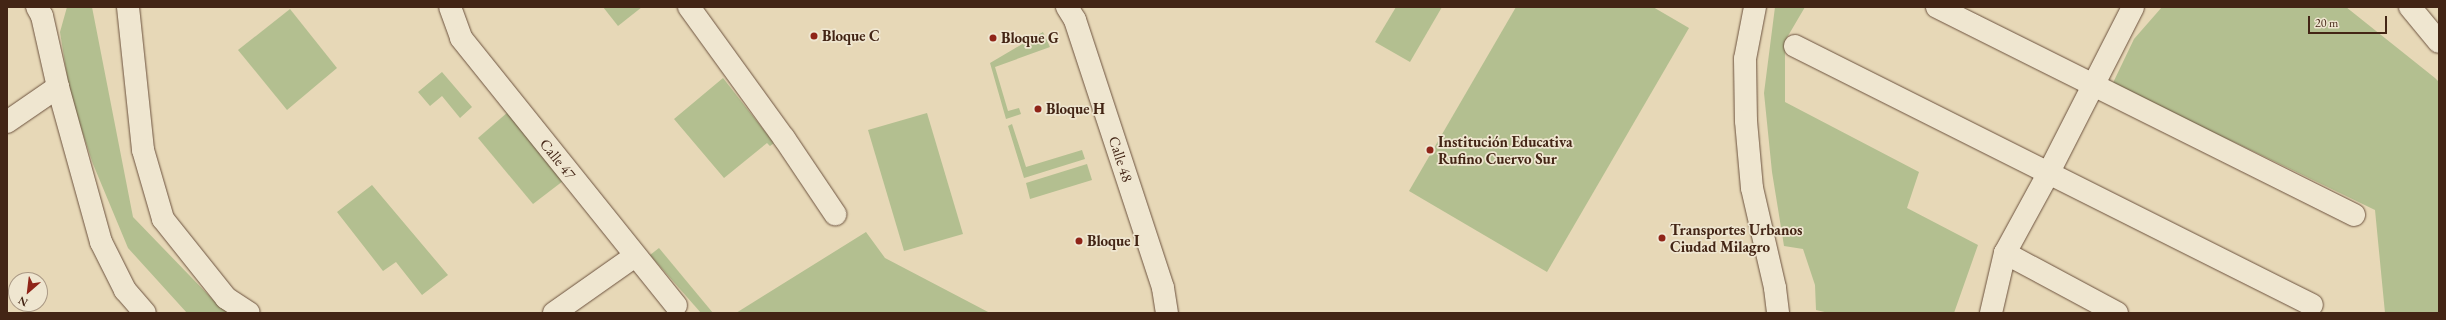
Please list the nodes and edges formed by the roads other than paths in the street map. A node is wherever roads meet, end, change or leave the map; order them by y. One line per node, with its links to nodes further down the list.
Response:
1 (128, 7): 23 (street)
2 (450, 7): 19 (street, Calle 47)
3 (689, 7): 16 (street)
4 (1067, 7): 25 (street, Calle 48)
5 (1754, 7): 26 (street)
6 (1937, 7): 12 (street)
7 (2133, 7): 12 (street)
8 (2410, 7): 10 (street)
9 (42, 10): 13 (street)
10 (2439, 42)
11 (1795, 46): 15 (street)
12 (2094, 86): 15 (street); 17 (street)
13 (58, 87): 14 (street); 22 (street)
14 (7, 122)
15 (2048, 174): 18 (street); 21 (street)
16 (835, 214)
17 (2354, 215)
18 (2005, 253): 27 (street); 28 (street)
19 (635, 256): 20 (street, Calle 47); 24 (street)
20 (676, 305)
21 (2312, 305)
22 (145, 313)
23 (249, 313)
24 (554, 313)
25 (1167, 313)
26 (1778, 313)
27 (1991, 313)
28 (2117, 313)

